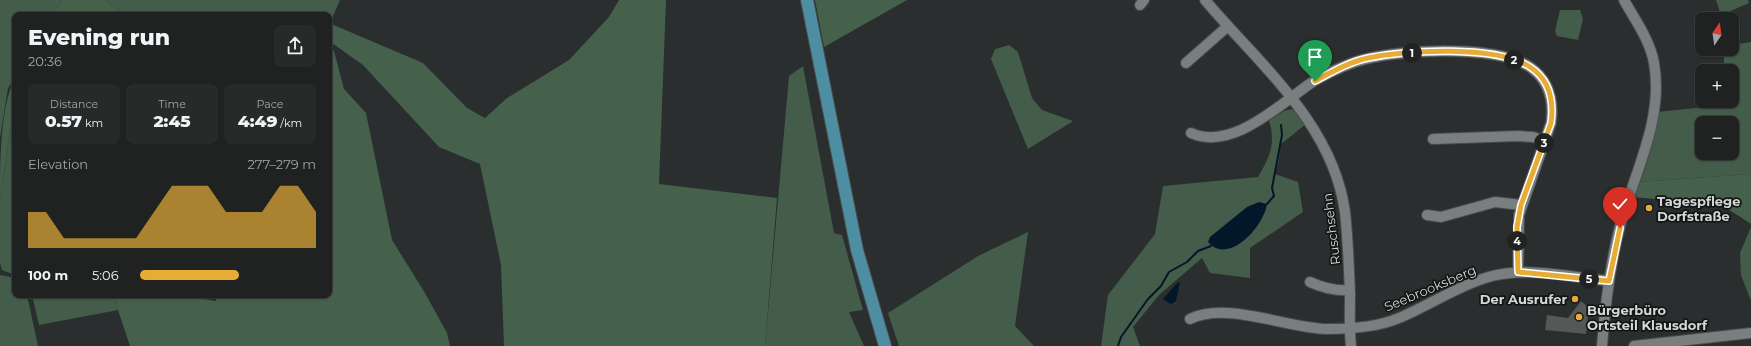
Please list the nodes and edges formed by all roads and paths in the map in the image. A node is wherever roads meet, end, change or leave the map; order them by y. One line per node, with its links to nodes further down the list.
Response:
1 (807, 0): 19 (main road)
2 (1206, 0): 4 (street, Ruschsehn)
3 (1624, 0): 13 (street)
4 (1228, 26): 5 (street); 6 (street, Ruschsehn)
5 (1186, 63)
6 (1292, 97): 7 (street); 9 (street); 15 (street, Ruschsehn)
7 (1191, 133)
8 (1434, 138): 9 (street)
9 (1544, 141): 10 (street)
10 (1521, 205): 11 (street); 12 (street)
11 (1428, 215)
12 (1518, 272): 13 (street, Seebrooksberg); 17 (street, Seebrooksberg)
13 (1609, 281): 21 (street)
14 (1310, 282): 15 (street)
15 (1349, 290): 17 (street, Ruschsehn)
16 (1190, 319): 17 (street, Seebrooksberg)
17 (1350, 328): 20 (street, Ruschsehn)
18 (1751, 333): 22 (street)
19 (885, 346)
20 (1351, 346)
21 (1602, 346)
22 (1634, 346)

